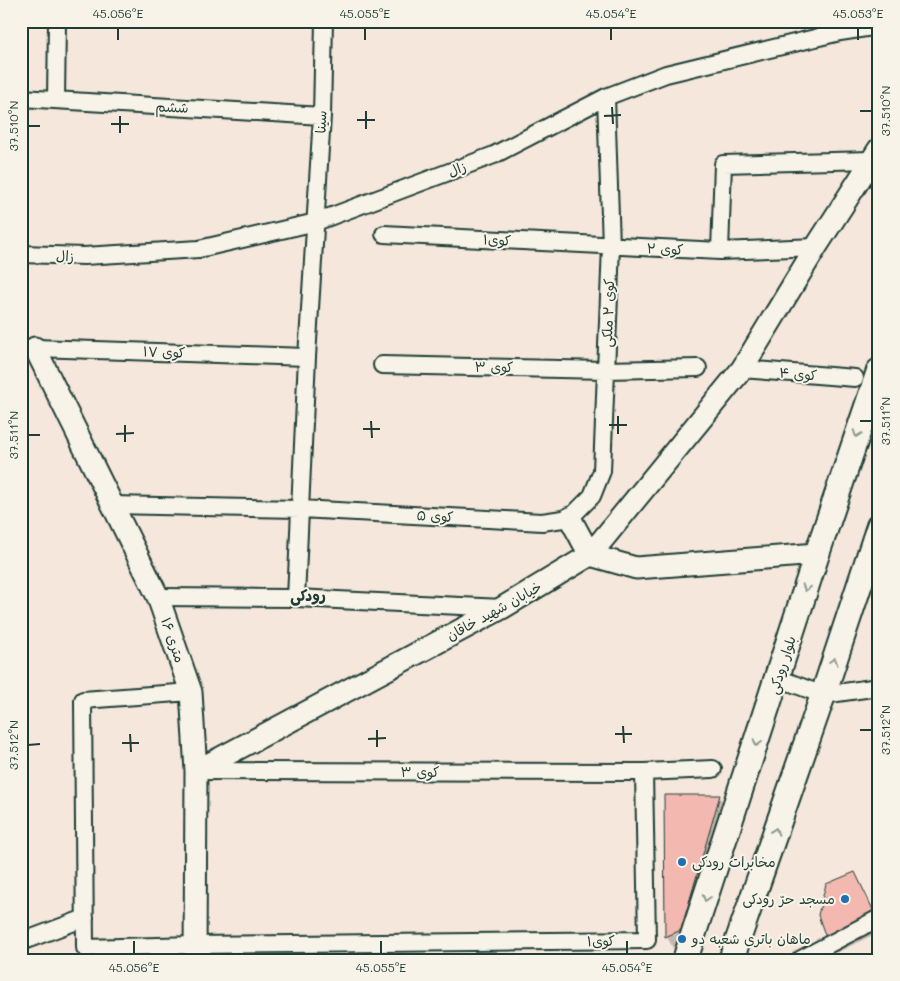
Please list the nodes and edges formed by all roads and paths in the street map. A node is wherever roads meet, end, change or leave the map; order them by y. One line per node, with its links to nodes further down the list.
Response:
1 (57, 21): 7 (street)
2 (324, 21): 8 (street, سینا)
3 (879, 26): 4 (street, زال)
4 (840, 27): 5 (street, زال)
5 (606, 97): 10 (street, زال); 12 (street, کوی ۲ ملکی)
6 (21, 98): 7 (street, ششم)
7 (56, 100): 8 (street, ششم)
8 (322, 116): 10 (street, سینا)
9 (875, 154): 13 (street, خیابان شهید خاقان); 14 (street)
10 (316, 222): 15 (street, زال); 17 (street, سینا)
11 (384, 234): 12 (street, کوی۱)
12 (611, 246): 14 (street, کوی ۲); 21 (street, کوی ۲ ملکی)
13 (816, 247): 14 (street, کوی ۲); 20 (street, خیابان شهید خاقان)
14 (720, 251)
15 (21, 254)
16 (28, 351): 17 (street, کوی ۱۷); 24 (street, ۱۶ متری)
17 (307, 357): 25 (street, سینا)
18 (382, 365): 21 (street, کوی ۳)
19 (698, 368): 21 (street)
20 (742, 369): 23 (street, کوی ۴); 29 (street, خیابان شهید خاقان)
21 (606, 370): 26 (street, کوی ۲ ملکی)
22 (879, 371): 28 (main road, بلوار رودکی, one-way to 28)
23 (855, 378)
24 (113, 505): 25 (street, کوی ۵); 30 (street, ۱۶ متری)
25 (300, 508): 26 (street, کوی ۵); 31 (street, سینا)
26 (570, 518): 29 (street)
27 (879, 526): 36 (main road, one-way to 27)
28 (817, 554): 29 (street); 33 (main road, بلوار رودکی, one-way to 33)
29 (590, 555): 32 (street, خیابان شهید خاقان)
30 (158, 597): 31 (street); 35 (street, ۱۶ متری)
31 (296, 598): 32 (street)
32 (502, 608): 38 (street, خیابان شهید خاقان)
33 (778, 678): 36 (street); 45 (main road, بلوار رودکی, one-way to 45)
34 (879, 687): 36 (street)
35 (191, 692): 38 (street, ۱۶ متری); 40 (street)
36 (823, 695): 46 (main road, one-way to 36)
37 (713, 769): 39 (street, کوی ۳)
38 (196, 772): 39 (street, کوی ۳); 43 (street, ۱۶ متری)
39 (644, 772): 43 (street, کوی۱)
40 (85, 918): 42 (street); 43 (street, کوی۱)
41 (879, 918): 44 (street)
42 (21, 942)
43 (195, 952)
44 (801, 959): 47 (path)
45 (685, 960)
46 (730, 960)
47 (749, 960)

